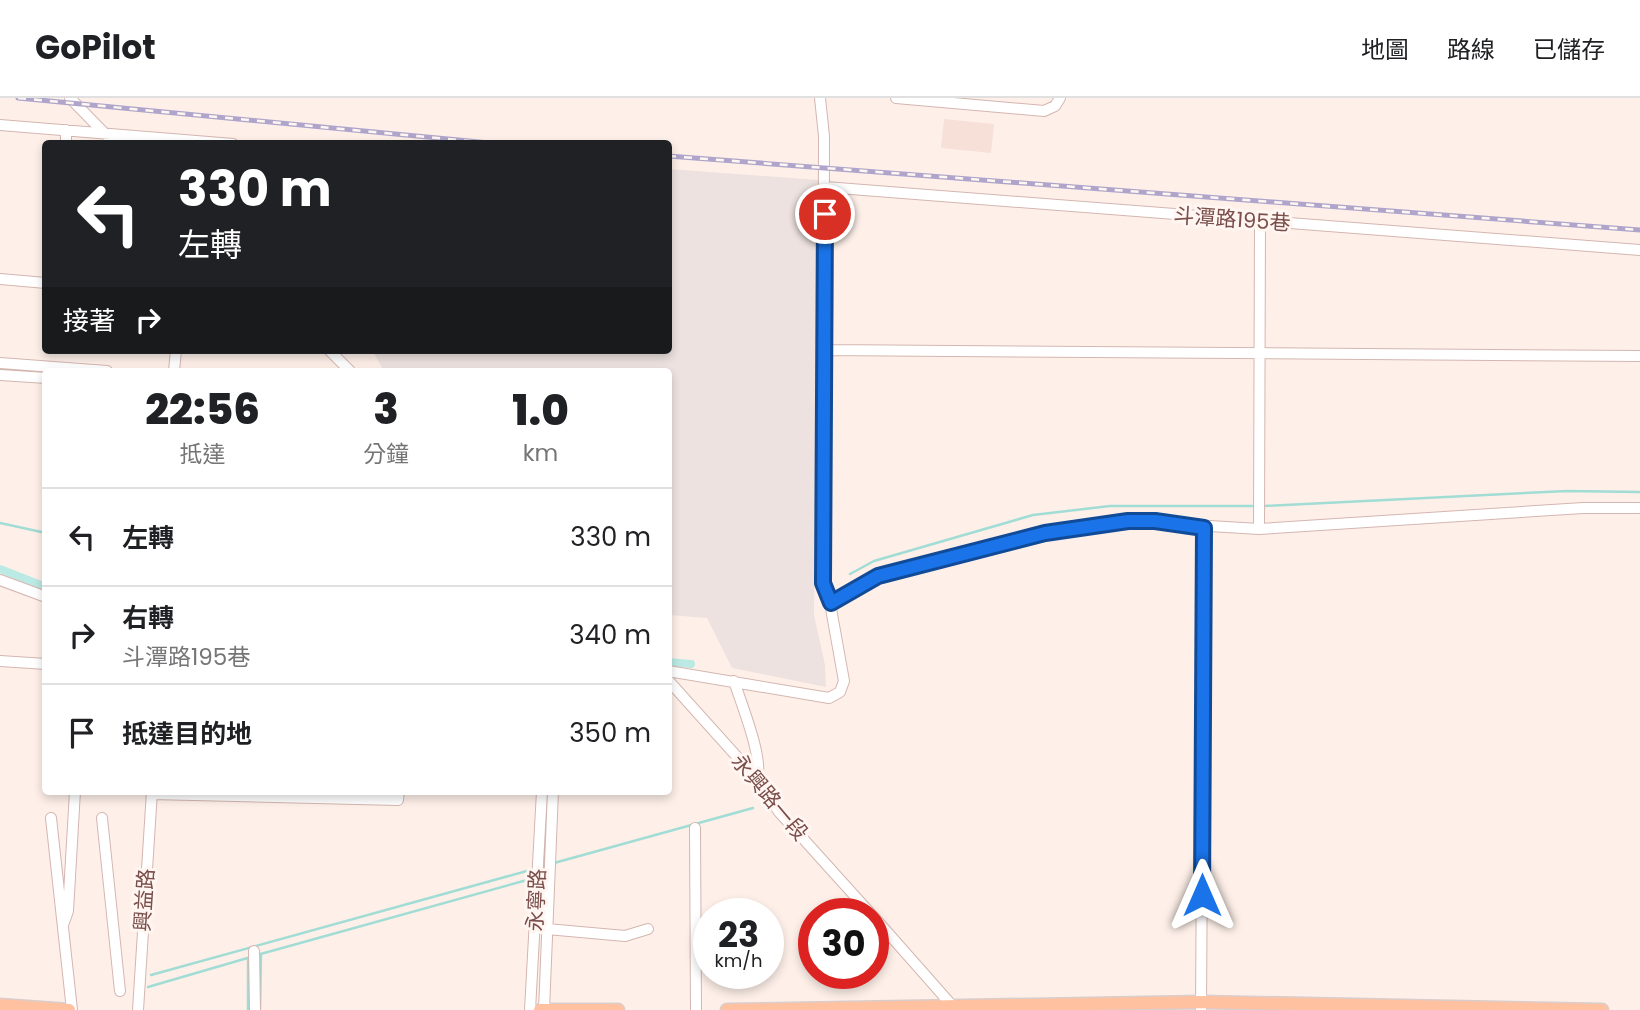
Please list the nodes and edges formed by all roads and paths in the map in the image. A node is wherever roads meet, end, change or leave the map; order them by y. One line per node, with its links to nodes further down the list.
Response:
1 (70, 98): 8 (street)
2 (820, 98): 12 (street)
3 (896, 98): 5 (street)
4 (1060, 98): 5 (street)
5 (976, 102)
6 (0, 125): 7 (street)
7 (66, 130): 8 (street); 9 (street)
8 (101, 131): 10 (street); 11 (street)
9 (66, 140)
10 (111, 140)
11 (176, 140)
12 (825, 187): 13 (street, 斗潭路195巷); 17 (street)
13 (1260, 221): 14 (street, 斗潭路195巷); 18 (street)
14 (1640, 250)
15 (0, 279): 16 (street)
16 (42, 283)
17 (824, 350): 18 (street); 31 (street)
18 (1258, 353): 20 (street); 28 (street)
19 (333, 354): 23 (street)
20 (1640, 356)
21 (0, 363): 22 (street)
22 (67, 368)
23 (347, 368)
24 (0, 375): 25 (street)
25 (42, 379)
26 (1640, 508): 28 (street)
27 (1204, 528): 28 (street); 31 (street); 55 (street)
28 (1259, 529)
29 (0, 580): 30 (street)
30 (42, 596)
31 (831, 603): 35 (street)
32 (0, 661): 33 (street)
33 (42, 664)
34 (672, 672): 35 (street)
35 (734, 681): 37 (street)
36 (672, 684): 37 (street, 永興路一段)
37 (757, 779): 47 (street, 永興路一段)
38 (75, 795): 48 (street)
39 (152, 795): 58 (street, 興益路)
40 (349, 795): 41 (street)
41 (399, 795)
42 (542, 795): 60 (street, 永寧路)
43 (553, 795): 49 (street, 永寧路)
44 (51, 818): 48 (street)
45 (102, 818): 53 (street)
46 (695, 828): 63 (street)
47 (857, 898)
48 (61, 929): 57 (street)
49 (547, 929): 50 (street); 61 (street, 永寧路)
50 (648, 929)
51 (889, 934): 56 (street, 永興路一段)
52 (254, 951): 59 (street)
53 (120, 992)
54 (0, 1005): 57 (main road)
55 (1202, 1006): 56 (main road); 65 (main road)
56 (956, 1009): 64 (main road)
57 (71, 1010)
58 (138, 1010)
59 (255, 1010)
60 (530, 1010)
61 (543, 1010): 62 (main road)
62 (618, 1010)
63 (696, 1010)
64 (727, 1010)
65 (1602, 1010)

